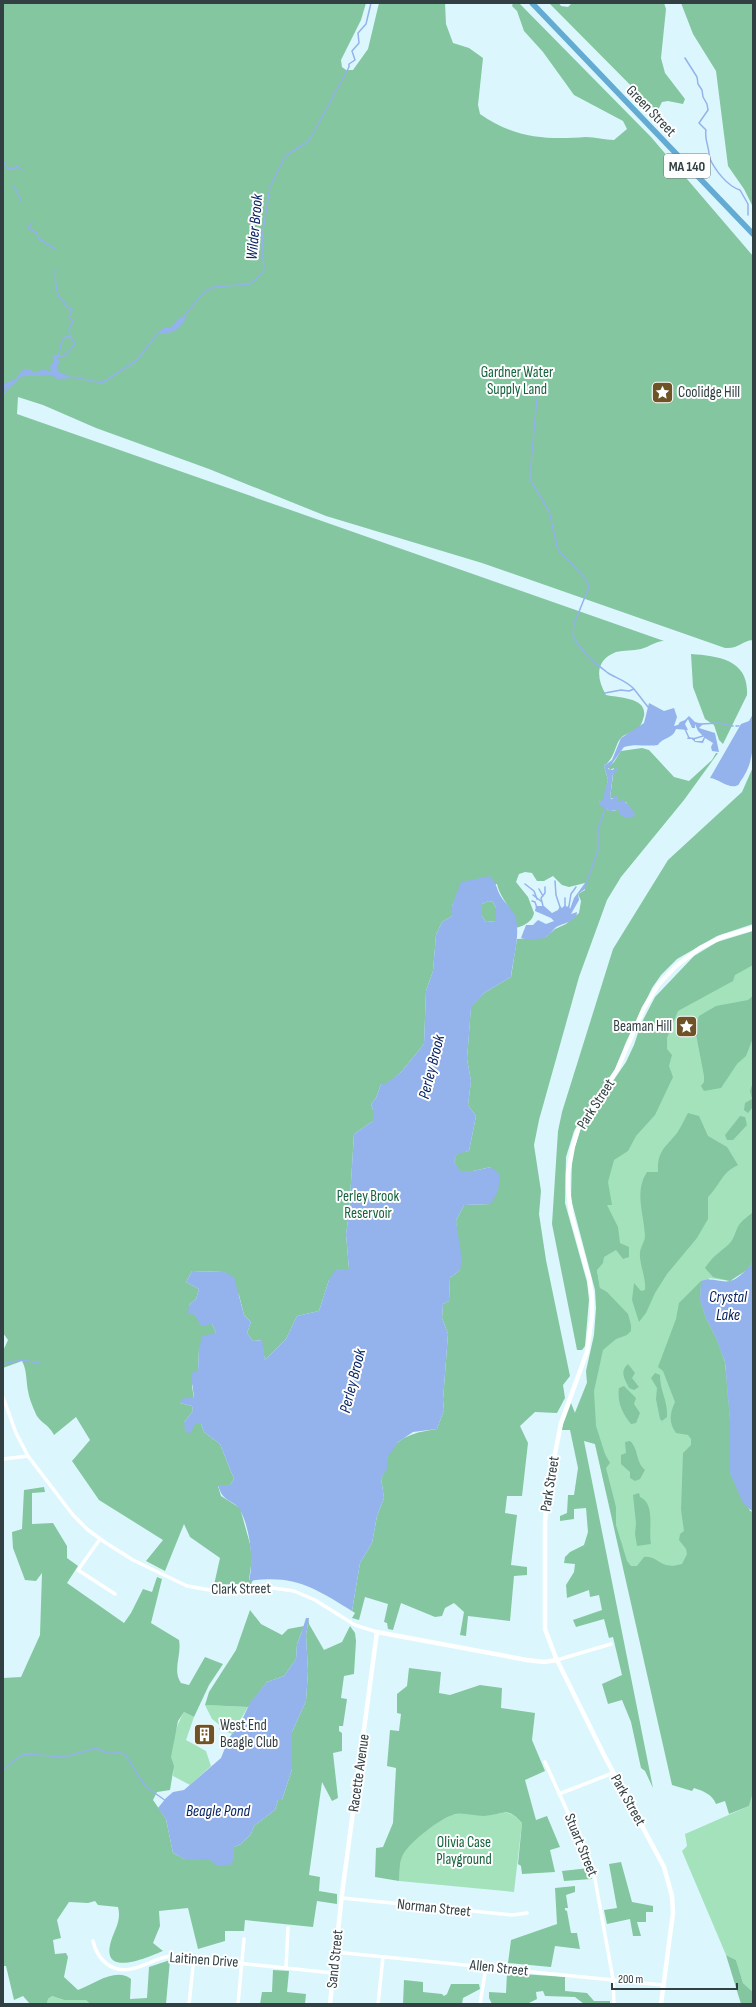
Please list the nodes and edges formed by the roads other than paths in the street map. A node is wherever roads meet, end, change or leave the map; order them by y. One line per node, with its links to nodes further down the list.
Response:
1 (532, 3): 2 (highway, Green Street / MA 140)
2 (753, 234)
3 (753, 928): 11 (street, Park Street)
4 (3, 1396): 5 (street, Clark Street)
5 (28, 1456): 6 (street); 7 (street, Clark Street)
6 (3, 1459)
7 (100, 1539): 8 (street); 9 (street, Clark Street)
8 (115, 1594)
9 (377, 1632): 11 (street, Clark Street); 15 (street, Racette Avenue)
10 (611, 1644): 11 (street)
11 (557, 1660): 13 (street, Park Street)
12 (545, 1762): 14 (street, Stuart Street)
13 (613, 1773): 14 (street); 29 (street, Park Street)
14 (559, 1794): 28 (street, Stuart Street)
15 (342, 1898): 16 (street, Norman Street); 17 (street, Racette Avenue)
16 (527, 1913)
17 (340, 1914): 21 (street, Sand Street)
18 (288, 1928): 26 (street)
19 (244, 1939): 24 (street)
20 (93, 1941): 22 (street, Laitinen Drive)
21 (335, 1952): 23 (street, Allen Street); 27 (street, Sand Street)
22 (194, 1957): 24 (street, Laitinen Drive); 30 (street)
23 (383, 1957): 25 (street, Allen Street); 33 (street)
24 (242, 1962): 26 (street, Laitinen Drive); 31 (street)
25 (486, 1967): 28 (street, Allen Street); 34 (street)
26 (286, 1968): 27 (street, Laitinen Drive)
27 (333, 1973): 32 (street, Sand Street)
28 (613, 1979): 29 (street, Allen Street); 35 (street, Stuart Street)
29 (663, 1985): 36 (street, Park Street)
30 (190, 2004)
31 (238, 2004)
32 (330, 2004)
33 (378, 2004)
34 (480, 2004)
35 (614, 2004)
36 (661, 2004)

